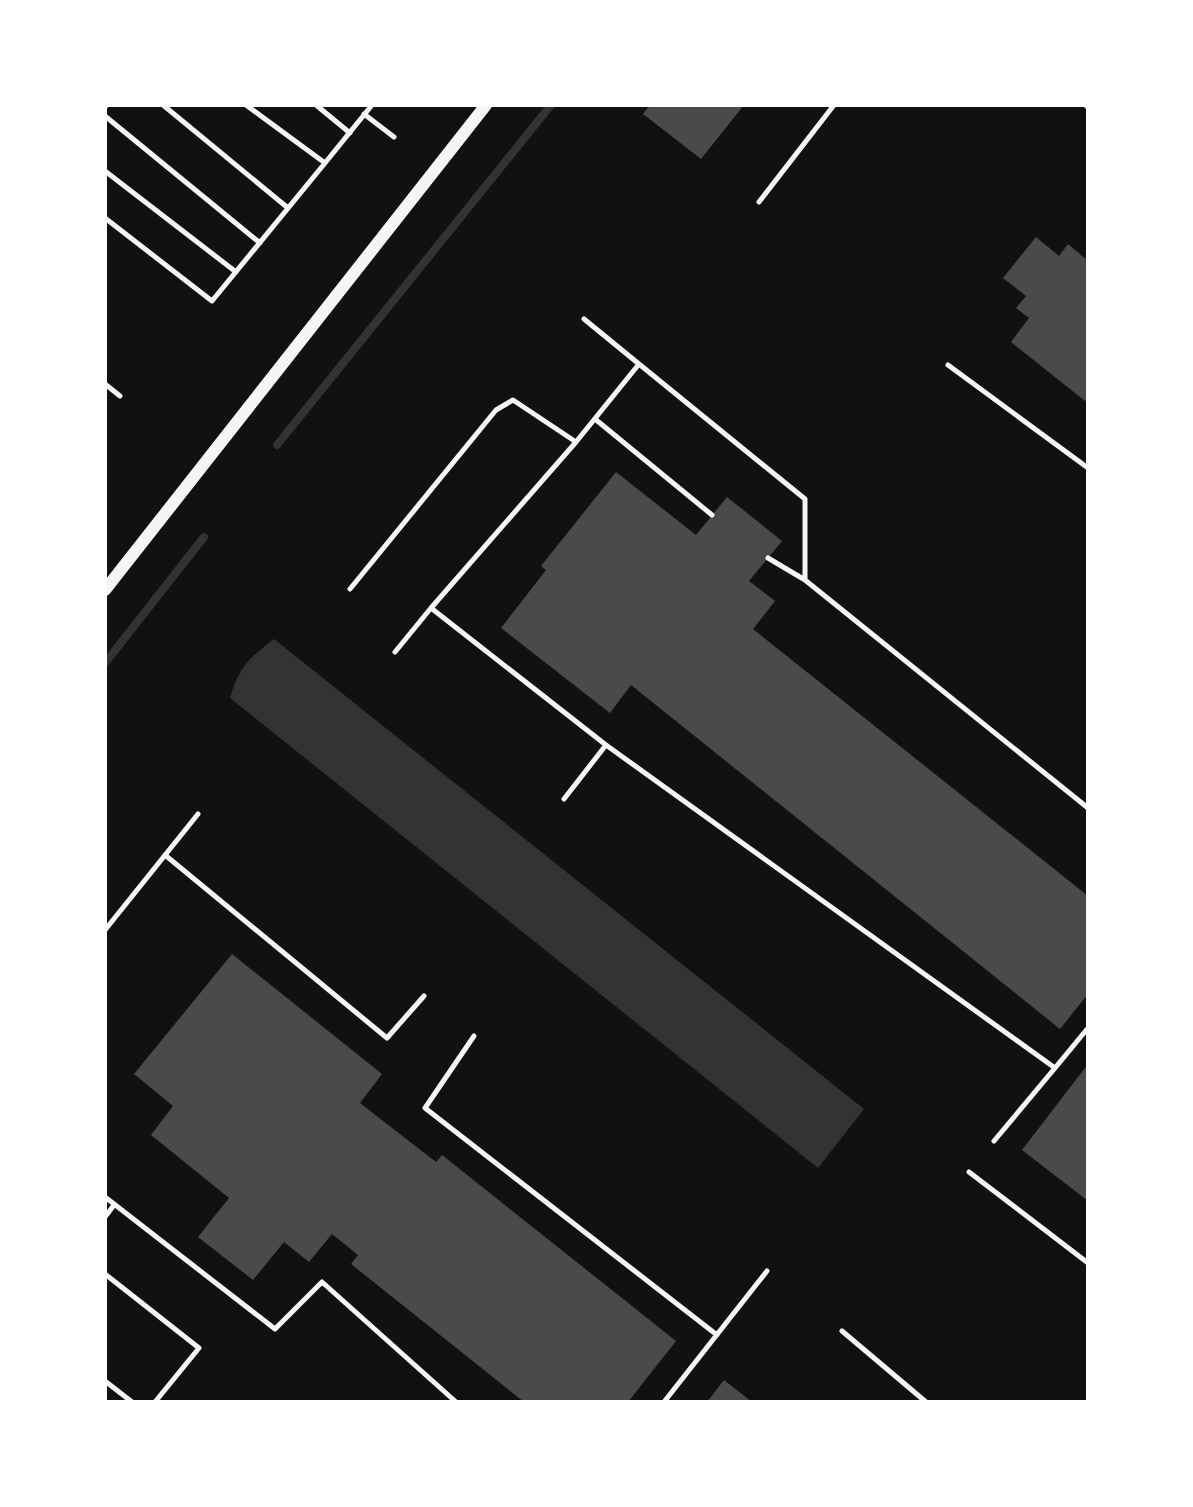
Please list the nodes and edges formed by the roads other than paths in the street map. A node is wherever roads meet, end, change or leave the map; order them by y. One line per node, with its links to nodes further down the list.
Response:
1 (163, 105): 14 (lane)
2 (246, 105): 11 (lane)
3 (316, 105): 9 (lane)
4 (372, 105): 7 (lane)
5 (486, 105): 30 (street)
6 (834, 105): 13 (lane)
7 (364, 114): 9 (lane); 10 (lane)
8 (105, 116): 16 (lane)
9 (350, 133): 11 (lane)
10 (394, 137)
11 (325, 163): 14 (lane)
12 (105, 171): 17 (lane)
13 (759, 201)
14 (289, 208): 16 (lane)
15 (105, 218): 17 (lane)
16 (260, 243): 17 (lane)
17 (236, 272)
18 (584, 319): 19 (lane)
19 (639, 364): 23 (lane); 28 (lane)
20 (948, 365): 25 (lane)
21 (105, 384): 22 (lane)
22 (120, 396)
23 (595, 419): 24 (lane); 26 (lane)
24 (576, 442): 29 (lane); 31 (lane)
25 (1088, 468)
26 (712, 515)
27 (768, 558): 28 (lane)
28 (805, 580): 35 (lane)
29 (350, 589)
30 (105, 590)
31 (431, 608): 32 (lane); 33 (lane)
32 (395, 652)
33 (606, 745): 34 (lane); 42 (lane)
34 (564, 799)
35 (1088, 808)
36 (198, 814): 37 (lane)
37 (165, 855): 38 (lane); 39 (lane)
38 (105, 930)
39 (424, 996)
40 (1088, 1028): 42 (lane)
41 (474, 1036): 52 (lane)
42 (1055, 1068): 43 (lane)
43 (994, 1141)
44 (969, 1172): 48 (lane)
45 (105, 1197): 46 (lane)
46 (114, 1205): 47 (lane); 56 (lane)
47 (105, 1217)
48 (1088, 1264)
49 (767, 1271): 52 (lane)
50 (105, 1274): 55 (lane)
51 (842, 1331): 58 (lane)
52 (717, 1335): 57 (lane)
53 (105, 1381): 54 (lane)
54 (132, 1402)
55 (155, 1402)
56 (456, 1402)
57 (664, 1402)
58 (926, 1402)

